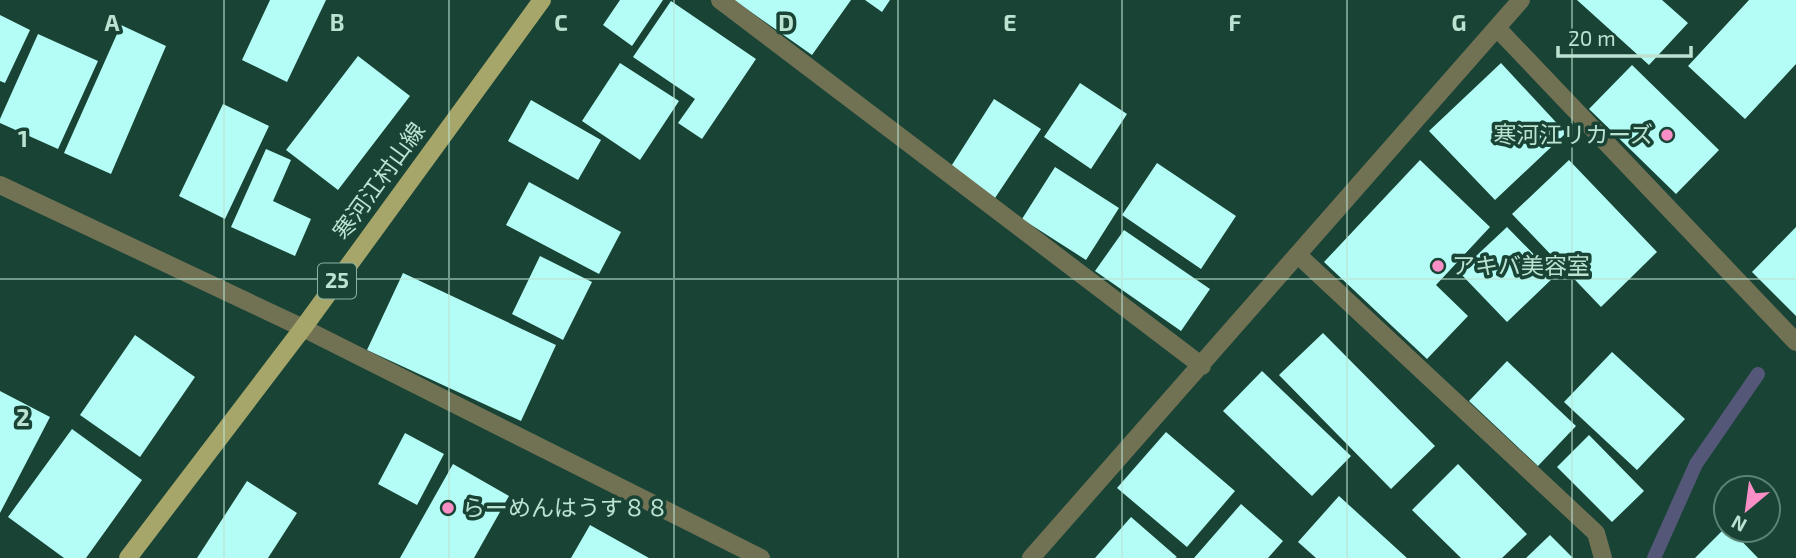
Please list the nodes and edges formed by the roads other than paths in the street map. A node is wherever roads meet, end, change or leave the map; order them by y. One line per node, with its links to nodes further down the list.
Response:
1 (542, 0): 7 (main road, 寒河江村山線 / 25)
2 (720, 0): 9 (lane)
3 (1521, 0): 4 (lane)
4 (1497, 28): 6 (lane); 8 (lane)
5 (0, 185): 7 (lane)
6 (1298, 255): 9 (lane); 13 (lane)
7 (303, 328): 10 (main road, 寒河江村山線 / 25); 11 (lane)
8 (1796, 342)
9 (1202, 366): 12 (lane)
10 (128, 558)
11 (761, 558)
12 (1031, 558)
13 (1603, 558)

